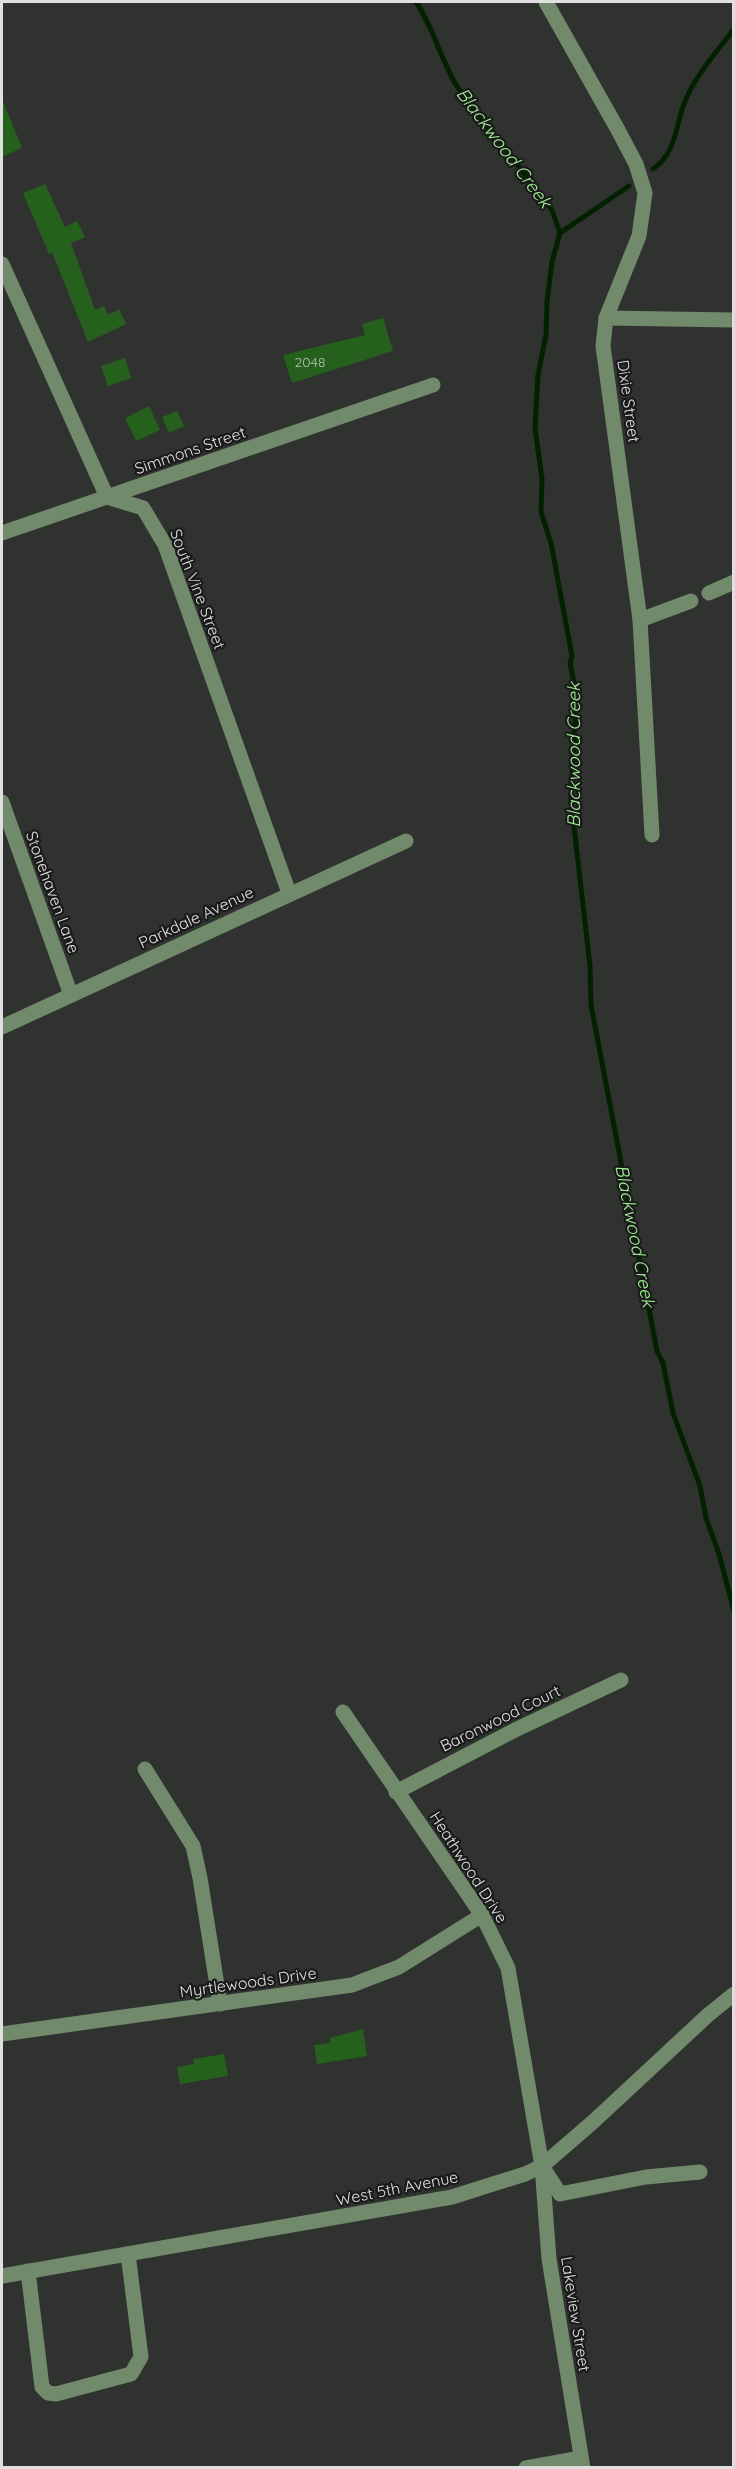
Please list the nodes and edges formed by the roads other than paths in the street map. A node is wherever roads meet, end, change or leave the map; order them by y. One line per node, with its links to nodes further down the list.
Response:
1 (546, 2): 3 (street, Dixie Street)
2 (2, 264): 6 (street)
3 (606, 318): 4 (street); 11 (street, Dixie Street)
4 (734, 320)
5 (433, 385): 6 (street, Simmons Street)
6 (107, 497): 7 (street, Simmons Street); 15 (street, South Vine Street)
7 (2, 533)
8 (734, 582): 9 (street)
9 (709, 593)
10 (691, 601): 11 (street)
11 (640, 620): 13 (street, Dixie Street)
12 (2, 802): 16 (street, Stonehaven Lane)
13 (652, 835)
14 (406, 840): 15 (street, Parkdale Avenue)
15 (289, 893): 16 (street, Parkdale Avenue)
16 (71, 994): 17 (street, Parkdale Avenue)
17 (2, 1027)
18 (621, 1680): 21 (street, Baronwood Court)
19 (343, 1712): 21 (street, Heathwood Drive)
20 (145, 1769): 24 (street)
21 (396, 1792): 22 (street, Heathwood Drive)
22 (482, 1915): 24 (street, Myrtlewoods Drive); 26 (street, Heathwood Drive)
23 (734, 1994): 26 (street, West 5th Avenue)
24 (220, 2004): 25 (street, Myrtlewoods Drive)
25 (2, 2034)
26 (542, 2166): 27 (street); 28 (street, West 5th Avenue); 31 (street, Lakeview Street)
27 (700, 2172)
28 (128, 2254): 29 (street, West 5th Avenue); 29 (street)
29 (28, 2271): 30 (street, West 5th Avenue)
30 (2, 2276)
31 (582, 2463): 32 (street)
32 (526, 2468)

